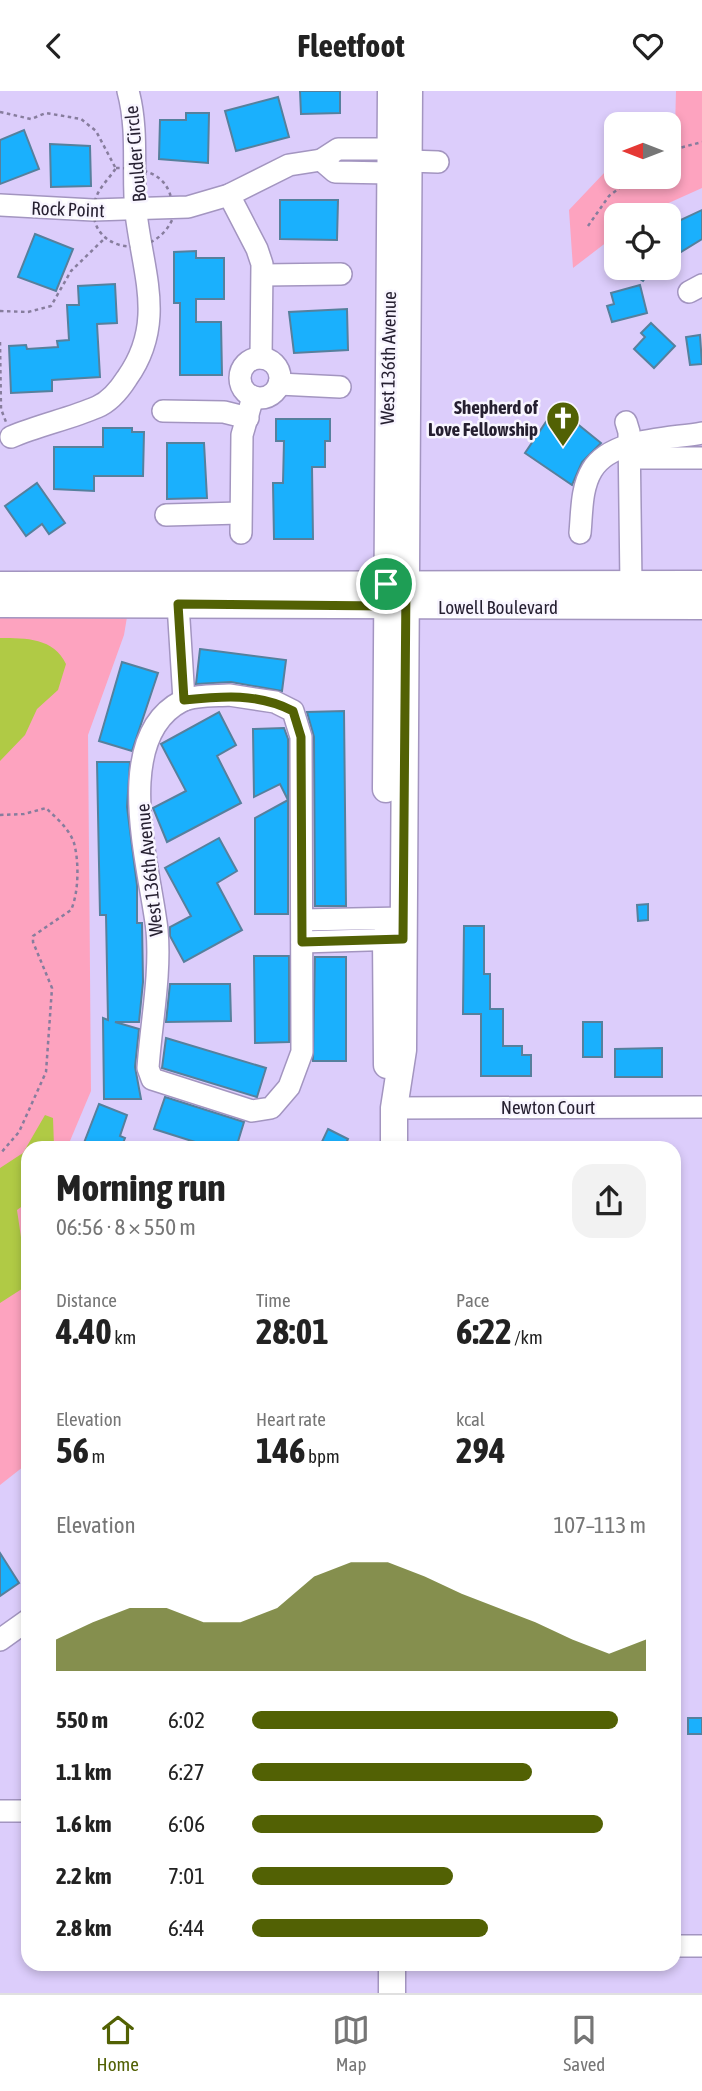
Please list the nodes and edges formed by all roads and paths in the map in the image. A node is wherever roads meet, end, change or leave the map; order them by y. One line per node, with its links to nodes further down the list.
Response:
1 (128, 91): 13 (street, Boulder Circle)
2 (391, 91): 7 (main road, West 136th Avenue)
3 (409, 91): 7 (main road, West 136th Avenue)
4 (0, 112): 9 (path)
5 (702, 142): 6 (path)
6 (681, 148)
7 (396, 161): 8 (street, Boulder Circle); 11 (street, Boulder Circle); 35 (main road, West 136th Avenue)
8 (438, 162)
9 (116, 168)
10 (618, 189): 14 (path)
11 (229, 195): 13 (street, Boulder Circle); 17 (street)
12 (0, 205): 13 (street, Rock Point)
13 (136, 210): 27 (street)
14 (588, 226)
15 (105, 238): 18 (path)
16 (341, 274): 17 (street)
17 (263, 275): 20 (street)
18 (0, 310)
19 (0, 342): 27 (path)
20 (261, 358): 21 (street); 23 (street)
21 (279, 384): 22 (street); 23 (street)
22 (340, 387)
23 (251, 407): 24 (street); 30 (street)
24 (163, 411)
25 (626, 422): 28 (street)
26 (702, 433): 28 (street)
27 (11, 437)
28 (629, 452): 29 (street); 31 (street); 32 (street)
29 (702, 457)
30 (166, 515)
31 (580, 533)
32 (631, 584): 33 (main road, Lowell Boulevard); 35 (main road, Lowell Boulevard)
33 (702, 584)
34 (0, 585): 35 (main road, Lowell Boulevard)
35 (396, 595): 37 (main road, Lowell Boulevard); 38 (main road, Lowell Boulevard); 42 (main road, West 136th Avenue)
36 (0, 604): 37 (main road, Lowell Boulevard)
37 (178, 604): 39 (street)
38 (702, 606)
39 (184, 700): 41 (street, West 136th Avenue); 43 (street, West 136th Avenue)
40 (0, 815): 47 (path)
41 (302, 921): 42 (street); 43 (street, West 136th Avenue)
42 (394, 929): 43 (street); 45 (main road, West 136th Avenue)
43 (302, 942)
44 (702, 1107): 45 (street, Newton Court)
45 (394, 1108): 46 (main road, West 136th Avenue)
46 (394, 1141)
47 (0, 1154)
48 (21, 1625): 49 (street)
49 (0, 1640)
50 (0, 1811): 51 (street)
51 (21, 1811)
52 (681, 1946): 53 (street)
53 (702, 1946)
54 (392, 1971): 55 (main road)
55 (392, 1993)

